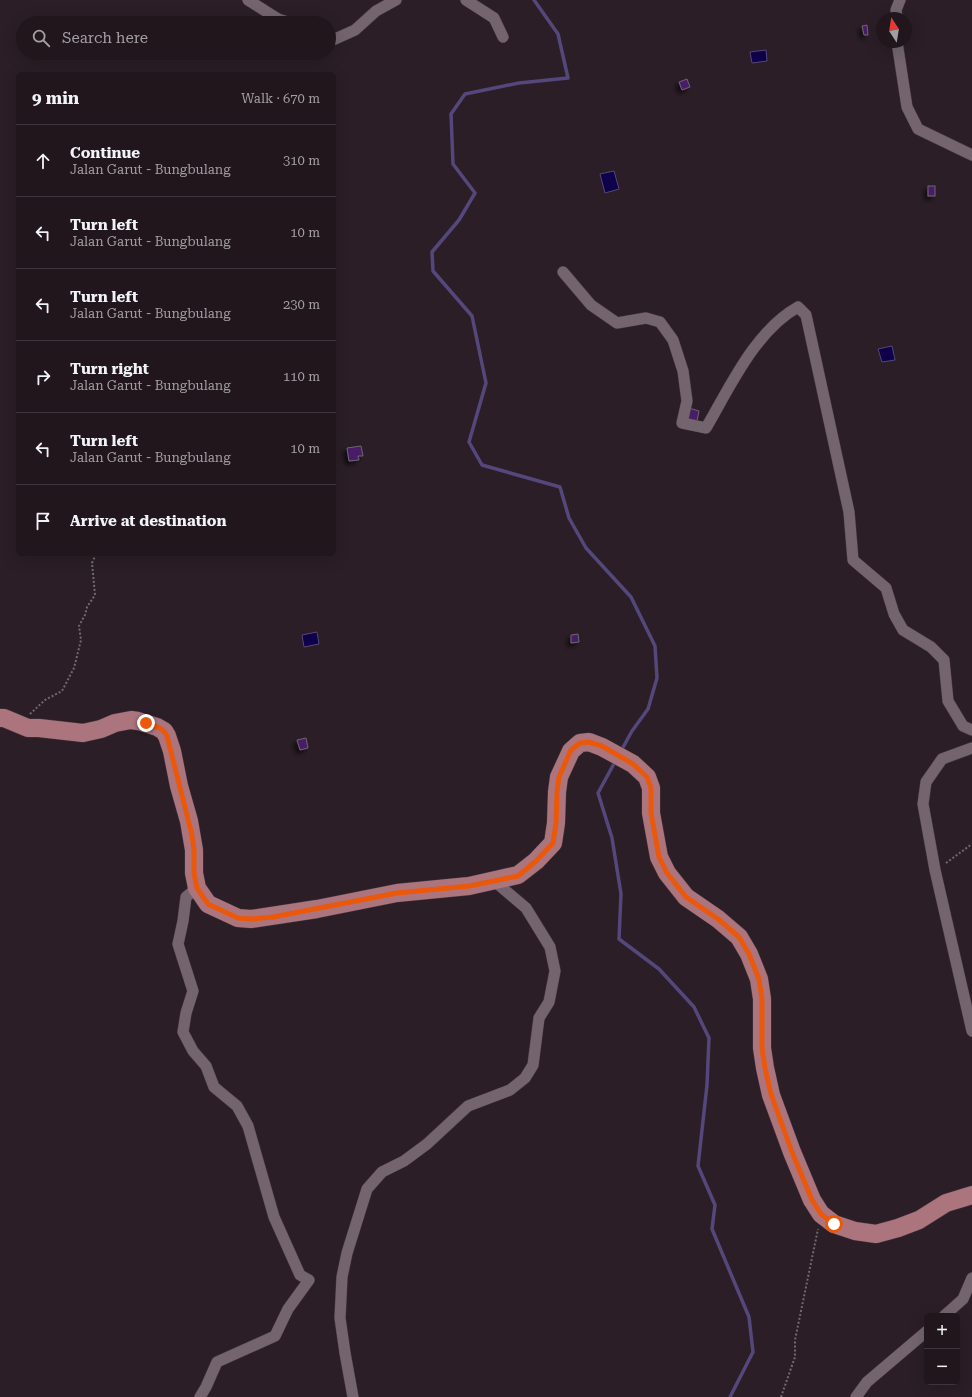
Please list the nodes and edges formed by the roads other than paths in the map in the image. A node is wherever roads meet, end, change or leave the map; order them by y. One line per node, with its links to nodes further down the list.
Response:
1 (248, 0): 6 (street)
2 (396, 0): 8 (street)
3 (466, 0): 7 (street)
4 (900, 0): 5 (street)
5 (896, 12)
6 (273, 16)
7 (503, 37)
8 (336, 39)
9 (899, 48): 10 (street)
10 (972, 155)
11 (563, 272): 13 (street)
12 (0, 718): 16 (main road)
13 (972, 730)
14 (972, 748): 17 (street)
15 (493, 880): 16 (main road); 18 (main road); 23 (street)
16 (197, 888): 22 (street)
17 (972, 1031)
18 (972, 1195)
19 (972, 1278): 20 (street)
20 (947, 1313)
21 (924, 1334): 24 (street)
22 (200, 1397)
23 (353, 1397)
24 (856, 1397)

